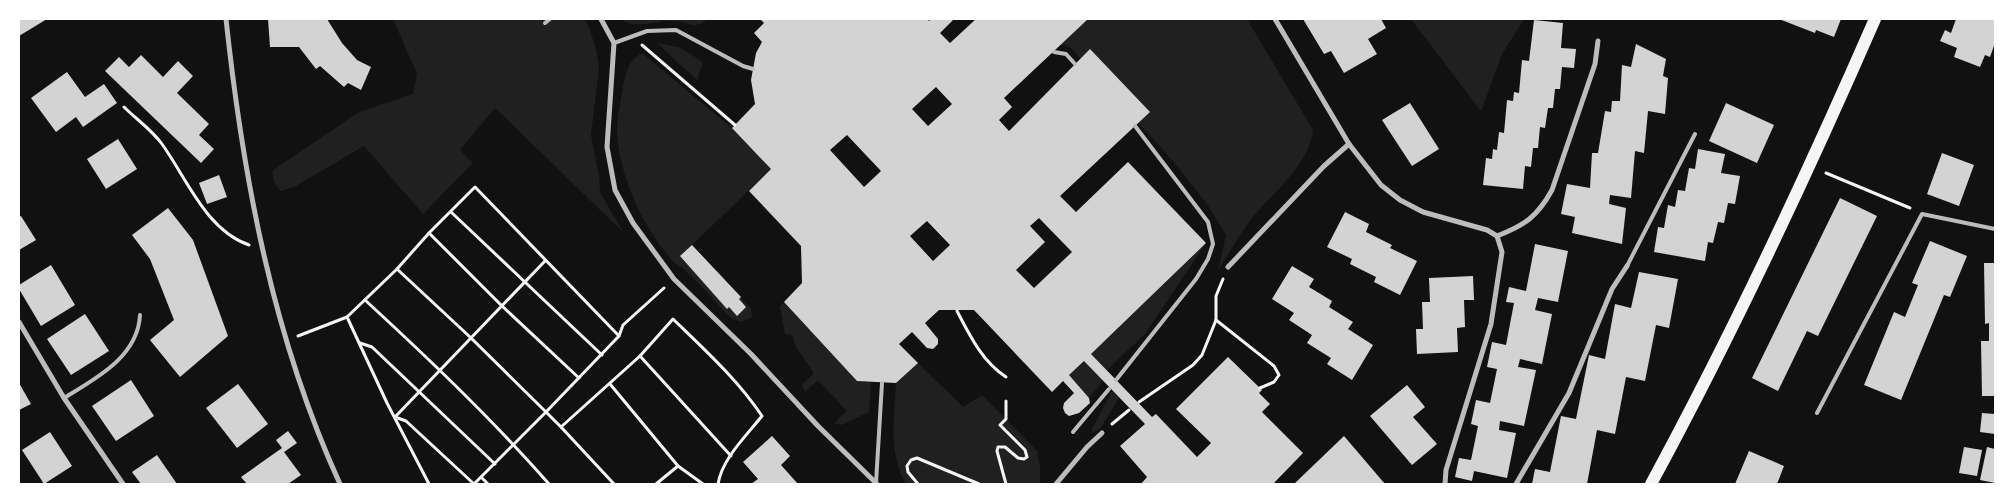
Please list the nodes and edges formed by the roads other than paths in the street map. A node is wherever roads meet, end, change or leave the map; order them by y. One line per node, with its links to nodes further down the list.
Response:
1 (226, 19): 29 (street)
2 (550, 19): 6 (lane)
3 (601, 19): 8 (street)
4 (1276, 19): 14 (street)
5 (1875, 19): 34 (main road)
6 (545, 23)
7 (1598, 41): 16 (street)
8 (614, 43): 11 (lane); 30 (street)
9 (1054, 52): 10 (lane)
10 (1075, 64)
11 (753, 69)
12 (1135, 126): 21 (lane)
13 (1695, 134): 17 (lane)
14 (1349, 144): 16 (street); 18 (street)
15 (1995, 229): 25 (lane)
16 (1497, 236): 32 (street)
17 (1627, 266): 33 (street)
18 (1228, 267)
19 (140, 316): 24 (lane)
20 (19, 322): 24 (street)
21 (1116, 380)
22 (882, 383): 30 (lane)
23 (1109, 388): 26 (lane)
24 (64, 398): 28 (street)
25 (1817, 413)
26 (1073, 432)
27 (1102, 433): 31 (street)
28 (123, 484)
29 (340, 484)
30 (876, 484)
31 (1056, 484)
32 (1445, 484)
33 (1516, 484)
34 (1651, 484)

